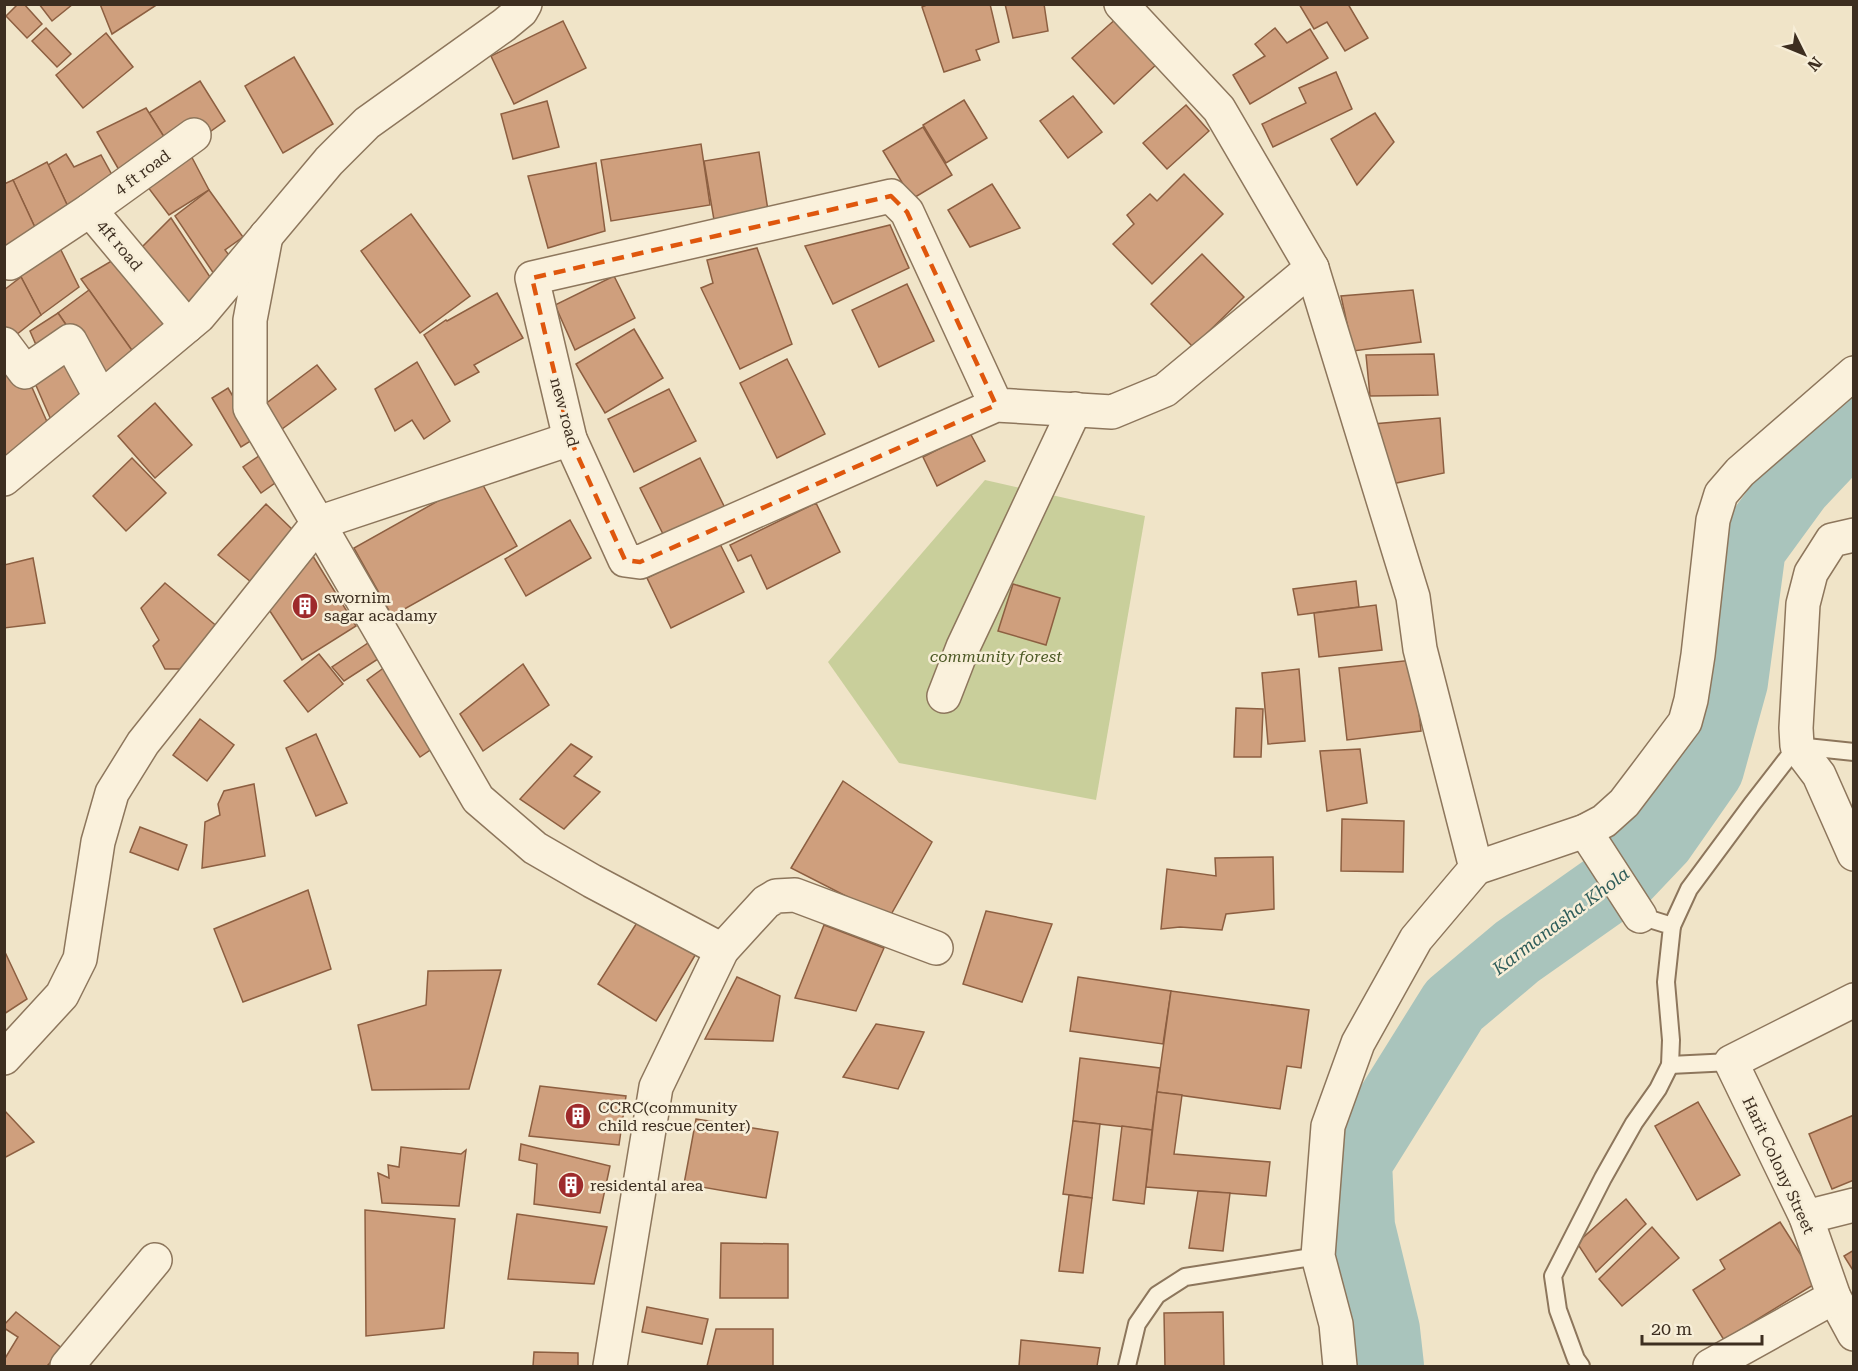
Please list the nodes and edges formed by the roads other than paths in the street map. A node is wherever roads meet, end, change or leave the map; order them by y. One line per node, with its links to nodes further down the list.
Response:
1 (525, 4): 5 (street)
2 (1121, 4): 7 (street)
3 (194, 135): 4 (street, 4 ft road)
4 (90, 210): 6 (street, 4ft road); 8 (street, 4ft road)
5 (266, 236): 8 (street); 16 (street)
6 (10, 263)
7 (1312, 268): 13 (street); 23 (street)
8 (187, 326): 11 (street)
9 (6, 346): 11 (street)
10 (1854, 373): 21 (street)
11 (101, 398): 15 (street)
12 (996, 405): 13 (street); 14 (street, new road); 14 (street, new road)
13 (1075, 409): 18 (street)
14 (570, 439): 16 (street)
15 (4, 479)
16 (318, 523): 27 (street); 29 (street)
17 (1854, 535): 19 (street)
18 (944, 696)
19 (1797, 746): 20 (lane); 22 (street); 25 (lane)
20 (1854, 752)
21 (1591, 842): 23 (street); 24 (street)
22 (1854, 854)
23 (1476, 868): 34 (street)
24 (1640, 916): 25 (lane)
25 (1672, 926): 31 (lane)
26 (936, 948): 27 (street)
27 (722, 950): 39 (street)
28 (1854, 1000): 30 (street)
29 (4, 1058)
30 (1731, 1062): 31 (lane); 33 (street, Harit Colony Street)
31 (1670, 1065): 42 (lane)
32 (1854, 1205): 33 (street)
33 (1806, 1217): 36 (street, Harit Colony Street)
34 (1318, 1256): 40 (lane); 41 (street)
35 (155, 1260): 38 (street)
36 (1834, 1297): 37 (street, Harit Colony Street); 43 (street)
37 (1854, 1334)
38 (67, 1366)
39 (610, 1366)
40 (1127, 1366)
41 (1340, 1366)
42 (1581, 1366)
43 (1710, 1366)

